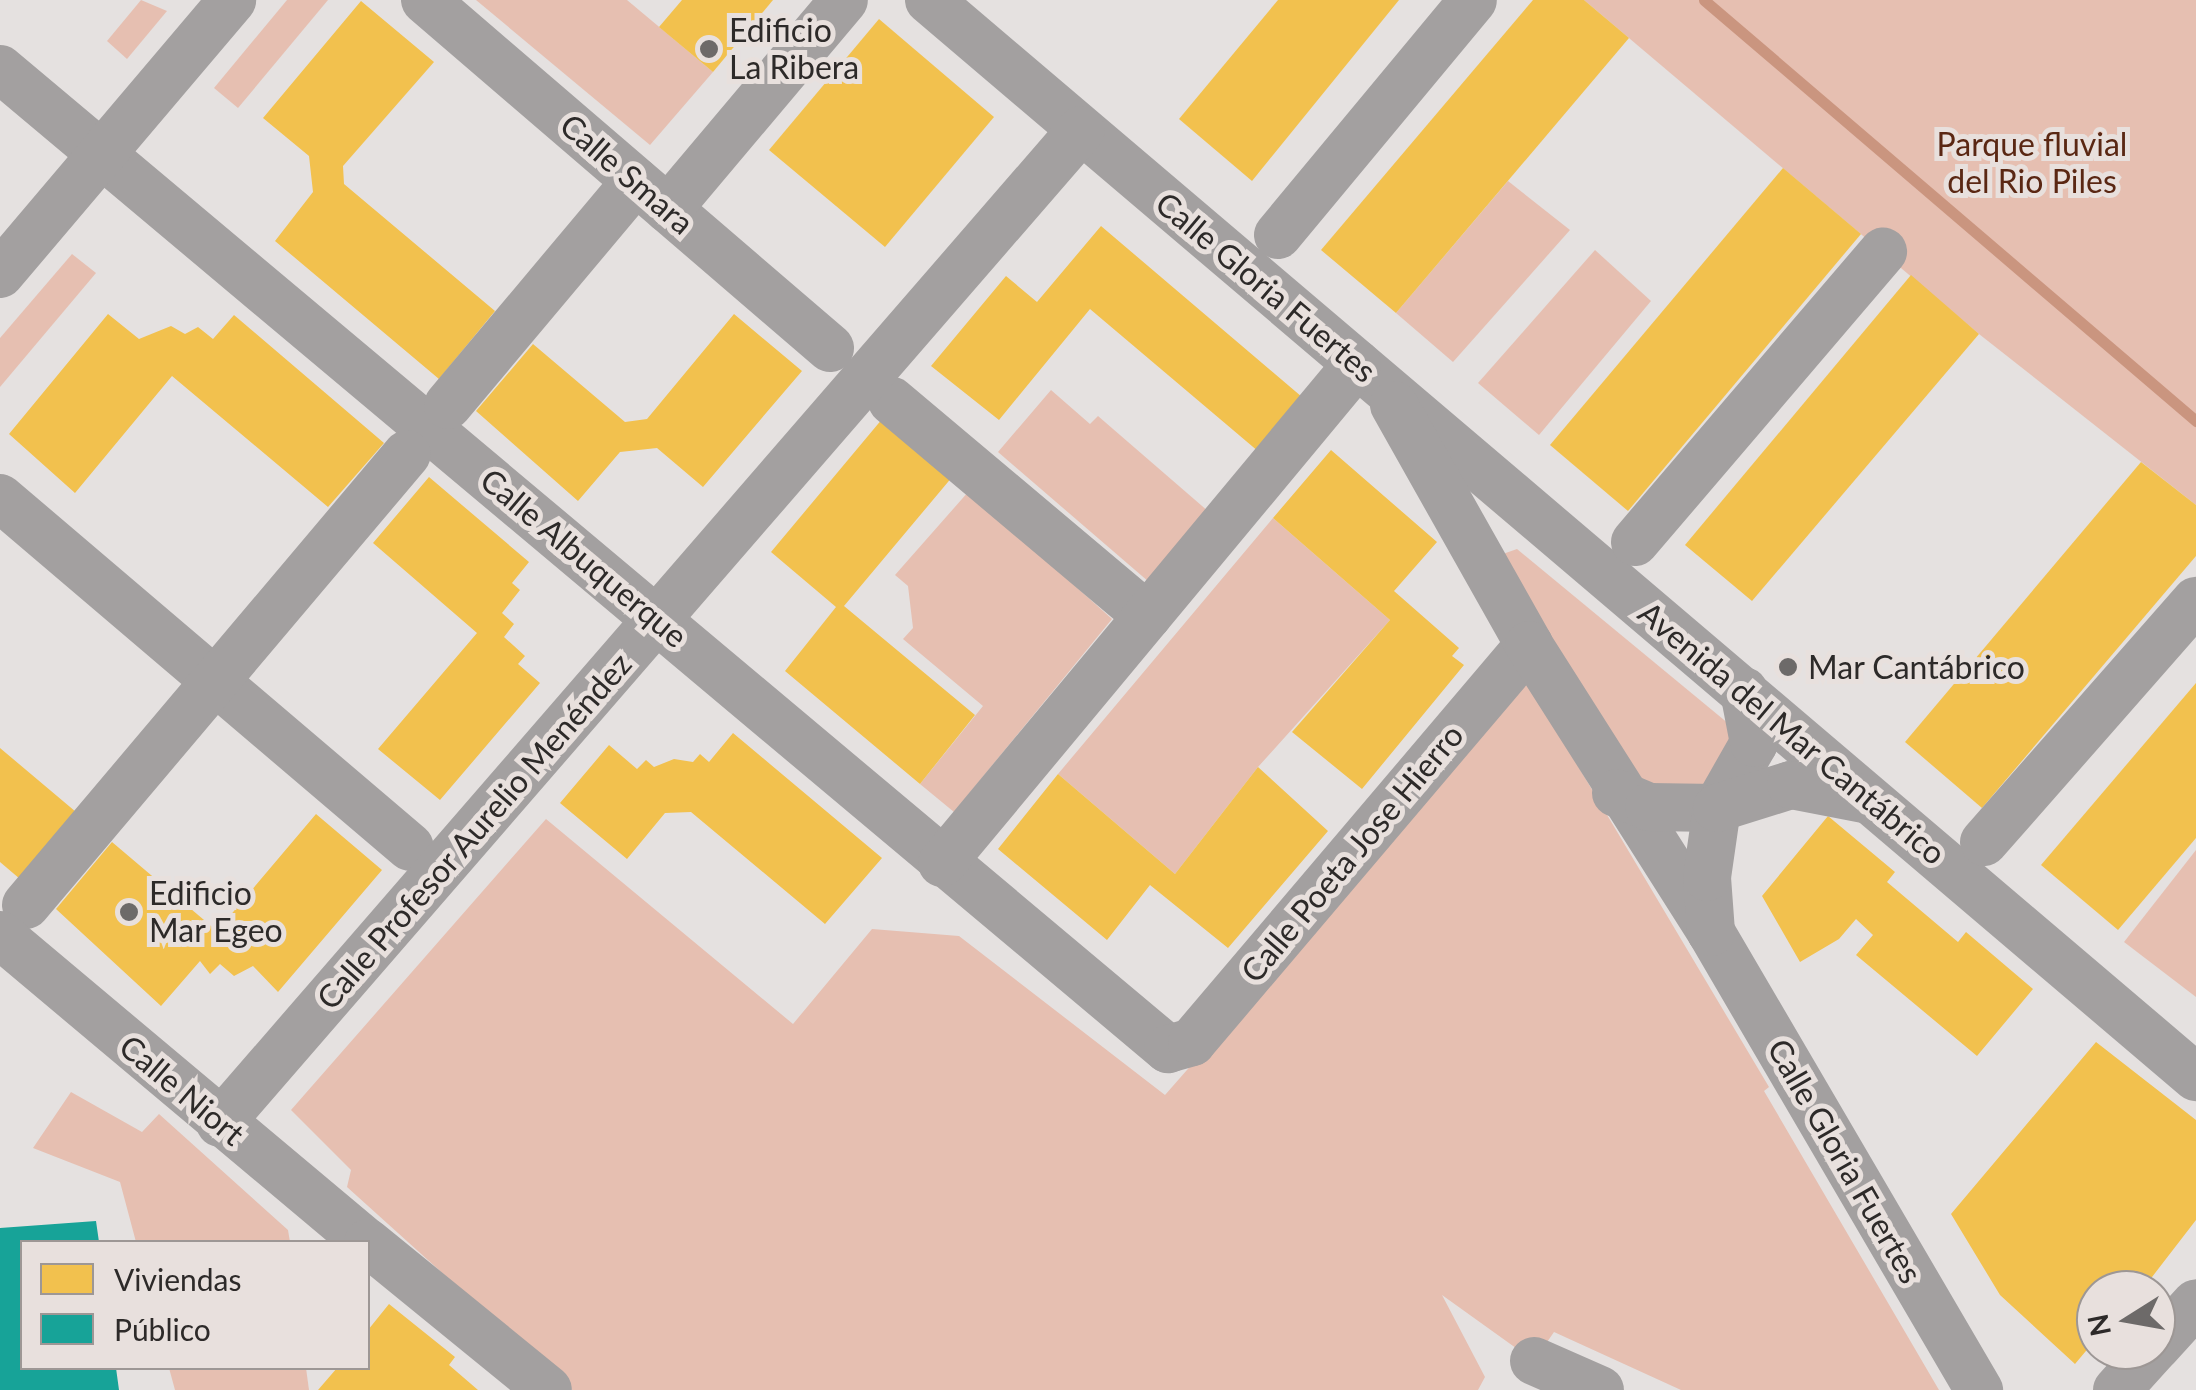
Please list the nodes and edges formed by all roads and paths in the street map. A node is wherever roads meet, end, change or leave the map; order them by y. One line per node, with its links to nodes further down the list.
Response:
1 (232, 0): 8 (street)
2 (425, 0): 9 (street, Calle Smara)
3 (844, 0): 9 (street)
4 (929, 0): 7 (street, Calle Gloria Fuertes)
5 (1473, 0): 10 (street)
6 (0, 69): 8 (street, Calle Albuquerque)
7 (1081, 130): 14 (street, Calle Gloria Fuertes); 22 (street, Calle Profesor Aurelio Menéndez)
8 (101, 154): 12 (street); 22 (street, Calle Albuquerque)
9 (652, 195): 13 (street, Calle Smara); 16 (street)
10 (1278, 235)
11 (1883, 252): 19 (street)
12 (0, 274)
13 (830, 348)
14 (1372, 377): 21 (street); 23 (street, Calle Gloria Fuertes); 25 (street, Avenida del Mar Cantábrico)
15 (892, 401): 21 (street)
16 (448, 406)
17 (407, 454): 24 (street)
18 (0, 498): 24 (street)
19 (1635, 542)
20 (2196, 601): 29 (street)
21 (1147, 616): 31 (street)
22 (658, 621): 31 (street, Calle Albuquerque); 36 (street, Calle Profesor Aurelio Menéndez)
23 (1528, 646): 26 (street, Calle Gloria Fuertes); 34 (street, Calle Poeta Jose Hierro)
24 (214, 681): 30 (street); 32 (street)
25 (1744, 691): 27 (street, Avenida del Mar Cantábrico); 28 (street, Calle Gloria Fuertes)
26 (1616, 793): 28 (street); 33 (street, Calle Gloria Fuertes)
27 (1872, 800): 28 (street); 35 (street, Avenida del Mar Cantábrico)
28 (1717, 808): 33 (street, Calle Gloria Fuertes)
29 (1984, 842)
30 (410, 847)
31 (942, 863): 34 (street, Calle Albuquerque)
32 (13, 920): 36 (street, Calle Niort)
33 (1711, 932): 45 (street, Calle Gloria Fuertes)
34 (1168, 1049)
35 (2196, 1076)
36 (220, 1123): 37 (street, Calle Niort)
37 (363, 1240)
38 (370, 1245): 43 (street, Calle Niort)
39 (2196, 1303): 40 (street)
40 (2176, 1325)
41 (1534, 1360): 44 (street)
42 (2135, 1370): 46 (street)
43 (548, 1390)
44 (1600, 1390)
45 (1979, 1390)
46 (2117, 1390)

